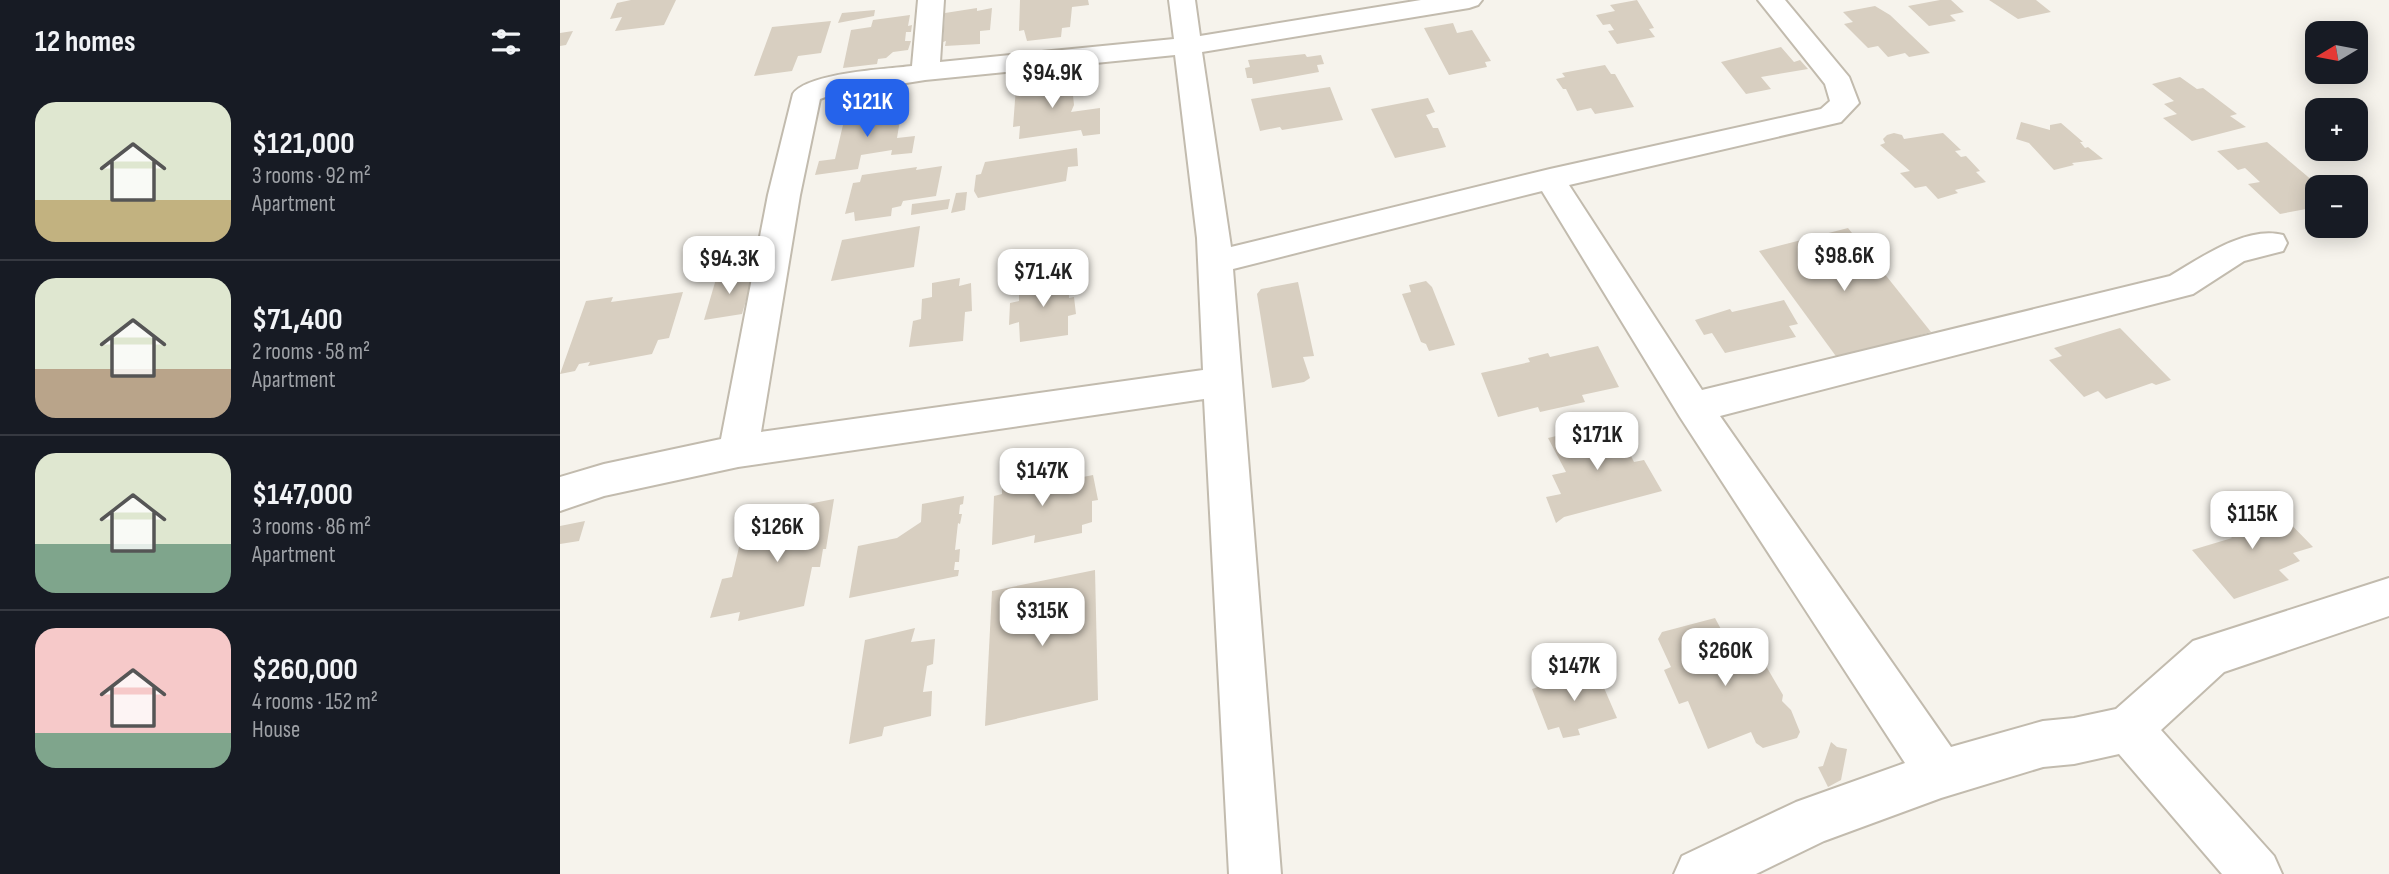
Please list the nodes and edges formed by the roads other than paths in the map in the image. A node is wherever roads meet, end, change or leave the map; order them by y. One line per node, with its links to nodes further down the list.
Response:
1 (931, 0): 6 (street)
2 (1182, 0): 5 (street)
3 (1469, 0): 5 (street)
4 (1771, 0): 7 (street)
5 (1188, 46): 6 (street); 9 (street)
6 (925, 72): 12 (street)
7 (1550, 179): 9 (street); 11 (street)
8 (2271, 243): 11 (street)
9 (1216, 262): 10 (street)
10 (1222, 382): 12 (street); 17 (street)
11 (1693, 407): 16 (street)
12 (738, 451): 13 (street)
13 (560, 494)
14 (2389, 597): 15 (street)
15 (2128, 729): 16 (street); 19 (street)
16 (1941, 774): 18 (street)
17 (1255, 874)
18 (1700, 874)
19 (2256, 874)

